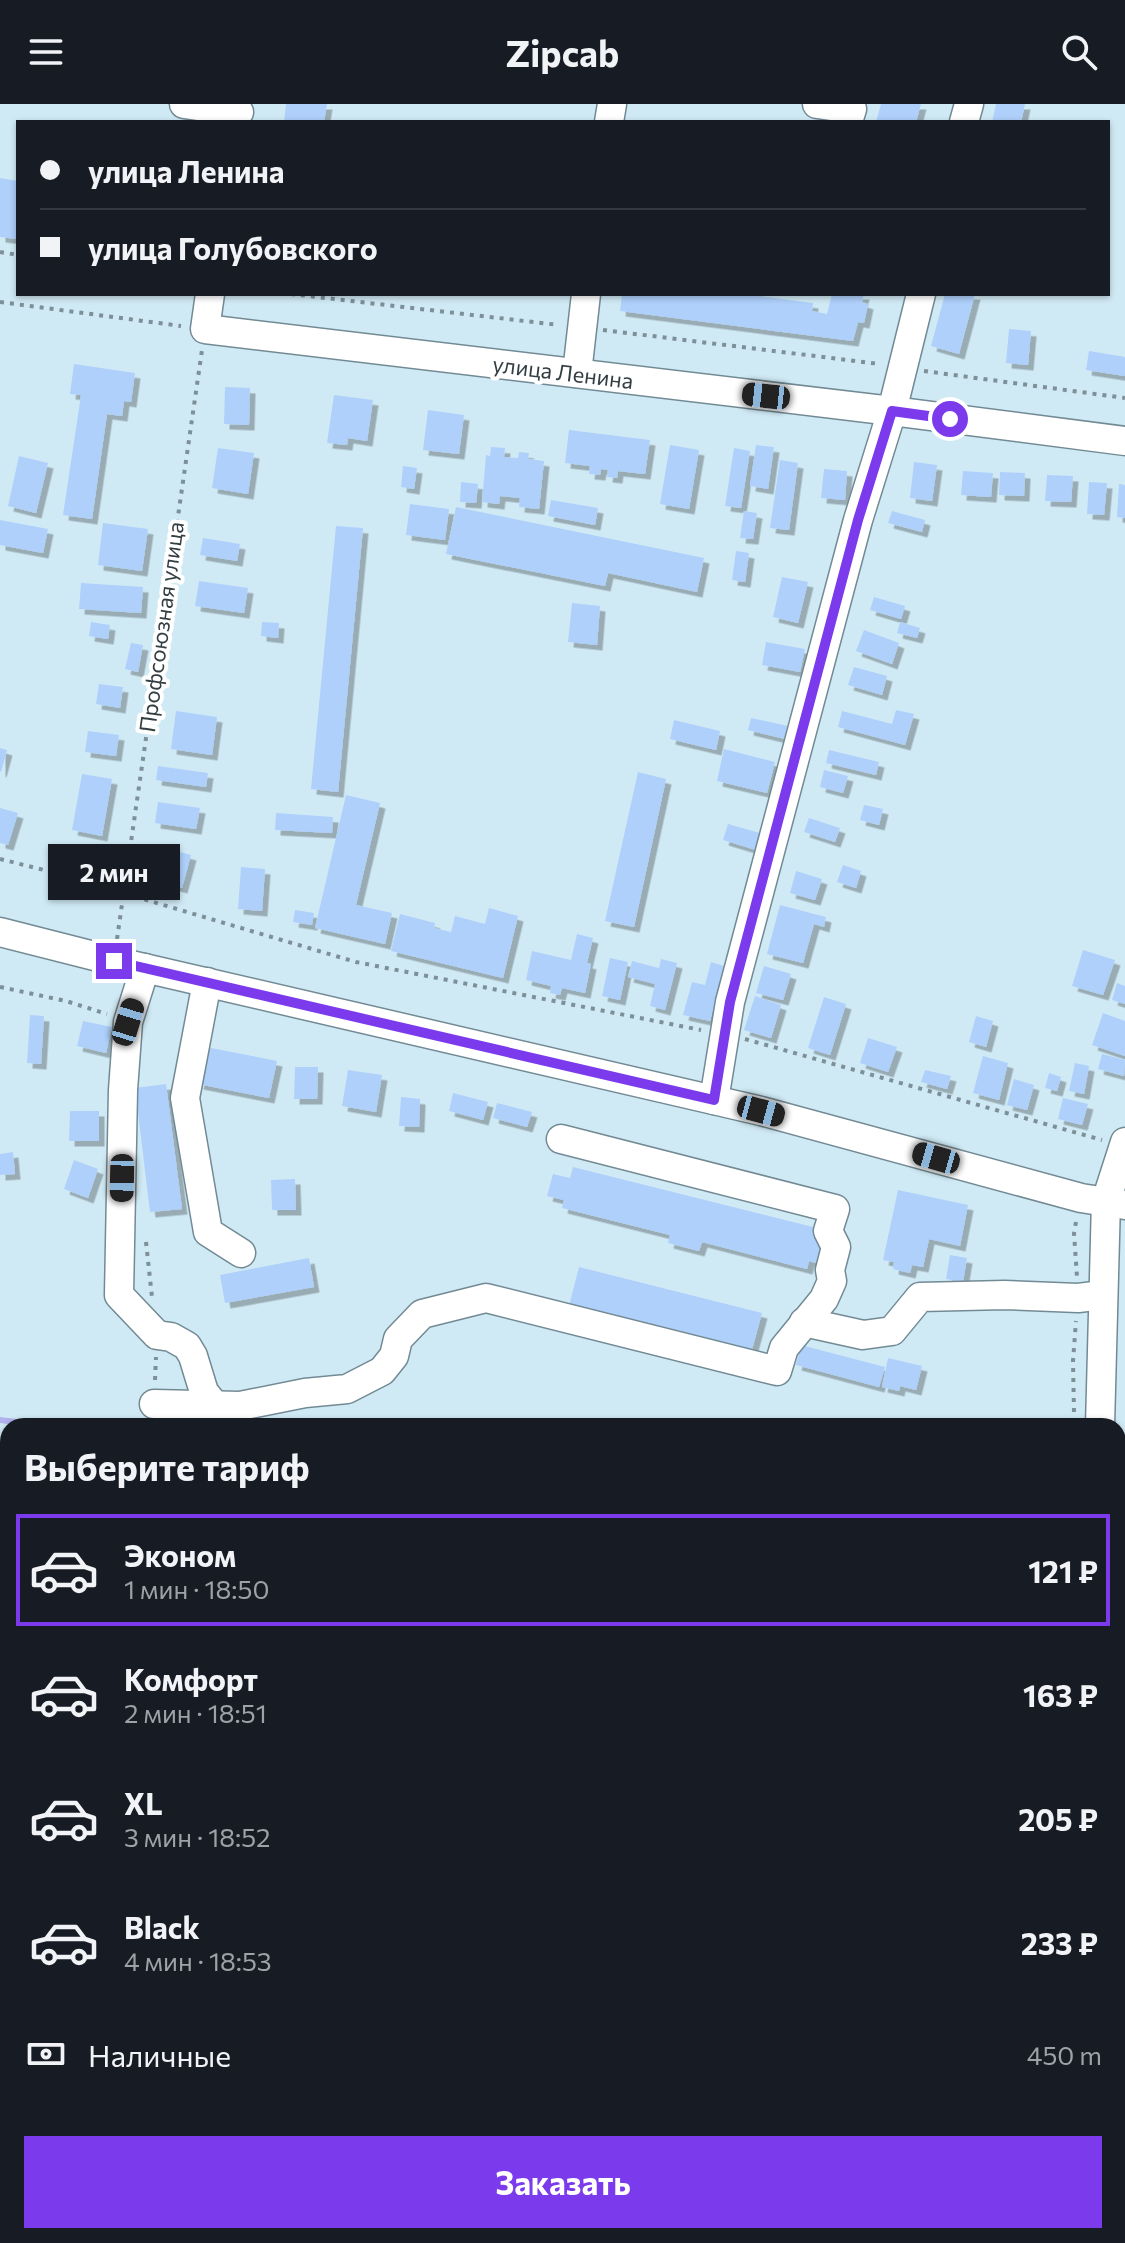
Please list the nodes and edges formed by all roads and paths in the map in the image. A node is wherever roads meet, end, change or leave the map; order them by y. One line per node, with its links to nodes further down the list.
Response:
1 (184, 104): 4 (street)
2 (817, 104): 3 (street)
3 (851, 112)
4 (239, 113)
5 (210, 296): 11 (street)
6 (308, 296): 10 (path)
7 (586, 296): 10 (street)
8 (921, 296): 12 (street)
9 (0, 302): 11 (path)
10 (582, 328): 12 (path); 13 (street)
11 (205, 329): 13 (street, улица Ленина); 18 (path, Профсоюзная улица)
12 (903, 367): 14 (path); 15 (street)
13 (577, 373): 15 (street, улица Ленина)
14 (1125, 398)
15 (892, 411): 16 (street, улица Ленина); 25 (street)
16 (1125, 441)
17 (0, 859): 18 (path)
18 (123, 894): 20 (path, Профсоюзная улица); 25 (path)
19 (0, 932): 20 (street)
20 (114, 961): 21 (street)
21 (145, 968): 22 (street); 24 (street)
22 (207, 982): 26 (street); 30 (street)
23 (0, 987): 24 (path)
24 (128, 1022): 34 (street)
25 (724, 1034): 26 (street); 28 (path)
26 (714, 1100): 29 (street)
27 (561, 1139): 32 (street)
28 (1123, 1148): 29 (street)
29 (1115, 1203): 31 (street)
30 (241, 1253)
31 (1103, 1295): 32 (street); 35 (street)
32 (804, 1322): 34 (street)
33 (154, 1404): 34 (street)
34 (216, 1407)
35 (1100, 1418)

